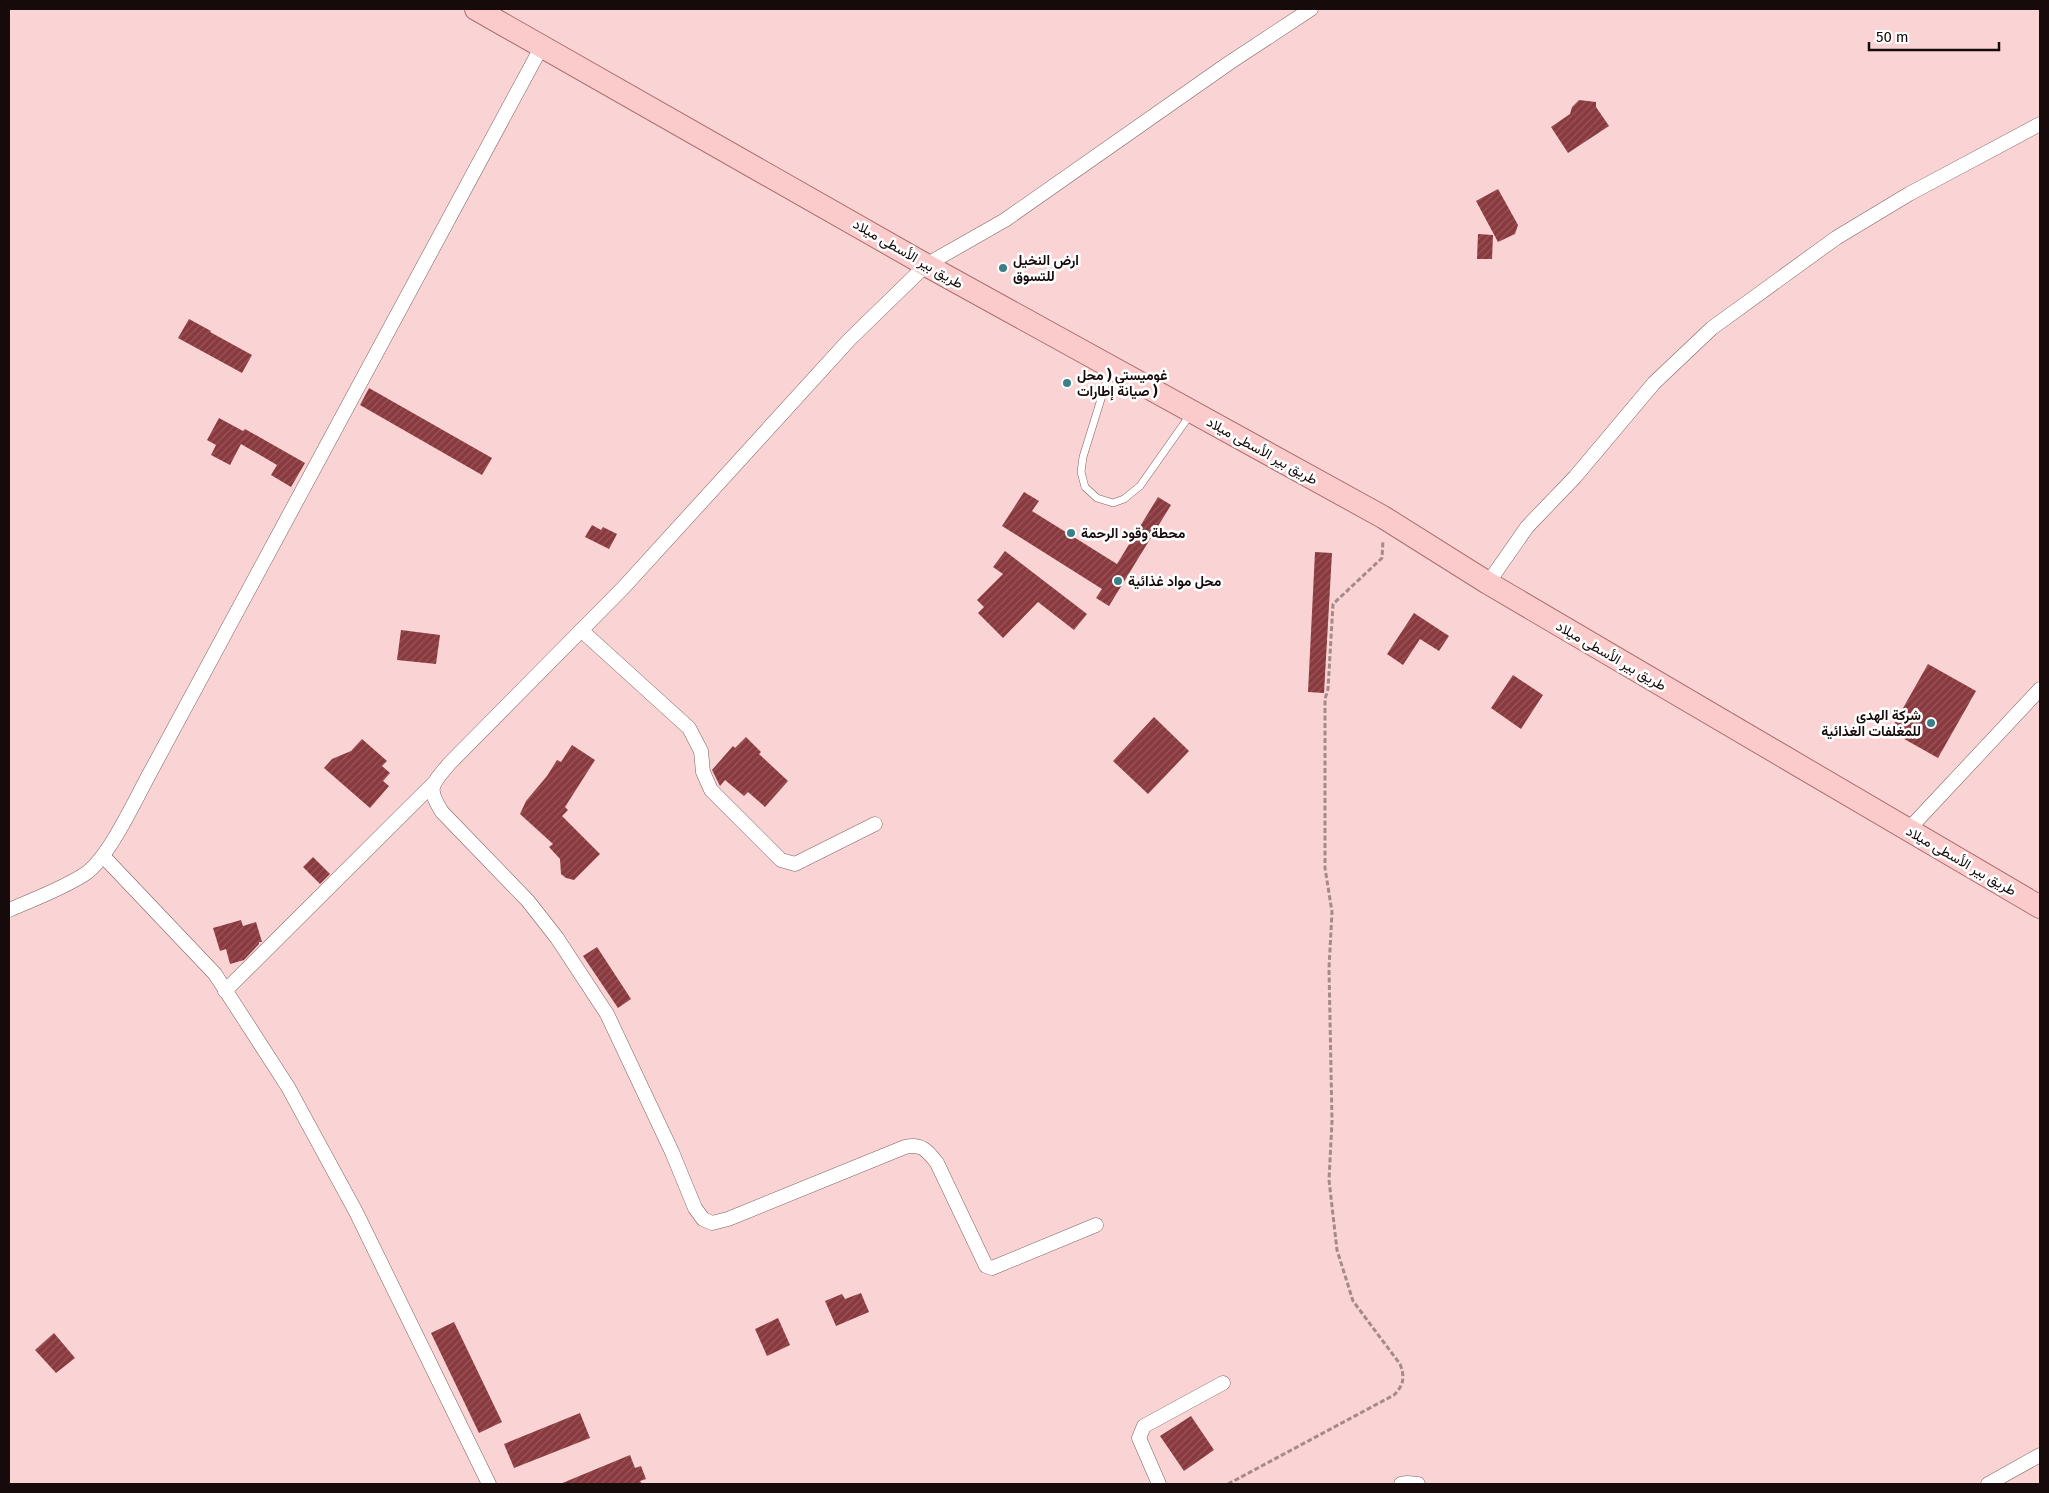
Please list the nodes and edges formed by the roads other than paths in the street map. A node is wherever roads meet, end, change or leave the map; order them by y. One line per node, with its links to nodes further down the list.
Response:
1 (476, 9): 3 (main road, طريق بير الأسطى ميلاد)
2 (1311, 9): 5 (street)
3 (542, 46): 5 (main road, طريق بير الأسطى ميلاد); 14 (street)
4 (2040, 124): 8 (street)
5 (926, 265): 6 (main road, طريق بير الأسطى ميلاد); 9 (street)
6 (1111, 367): 7 (main road, طريق بير الأسطى ميلاد); 7 (lane)
7 (1192, 412): 8 (main road, طريق بير الأسطى ميلاد)
8 (1488, 583): 13 (main road, طريق بير الأسطى ميلاد)
9 (581, 630): 11 (street); 12 (street)
10 (2040, 689): 13 (street)
11 (434, 783): 17 (street); 18 (street)
12 (875, 824)
13 (1908, 830): 15 (main road, طريق بير الأسطى ميلاد)
14 (103, 856): 16 (street); 17 (street)
15 (2040, 907)
16 (9, 910)
17 (226, 991): 21 (street)
18 (1096, 1224)
19 (1223, 1383): 22 (street)
20 (2040, 1454): 25 (street)
21 (489, 1484)
22 (1159, 1484)
23 (1401, 1484): 24 (street)
24 (1418, 1484)
25 (1988, 1484)

